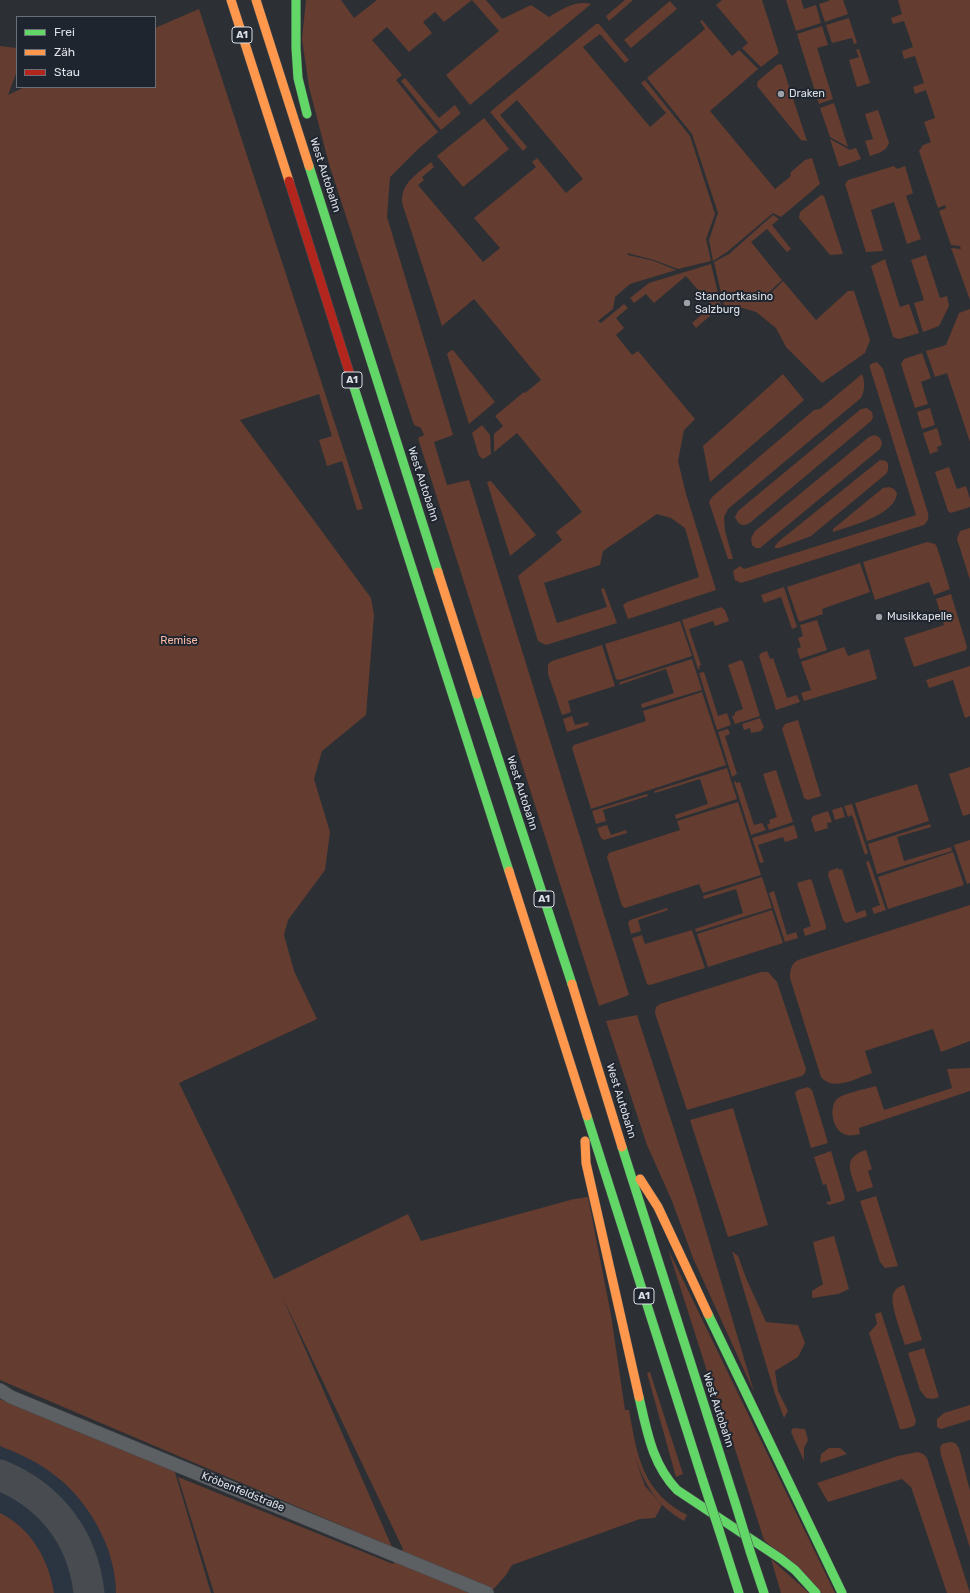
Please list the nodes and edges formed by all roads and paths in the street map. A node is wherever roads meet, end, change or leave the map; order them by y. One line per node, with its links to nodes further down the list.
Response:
1 (231, 0): 5 (highway, A1)
2 (256, 0): 6 (highway, West Autobahn / A1)
3 (296, 0): 6 (highway)
4 (242, 63): 5 (highway)
5 (252, 70): 7 (highway, A1)
6 (306, 155): 8 (highway, West Autobahn / A1)
7 (584, 1111): 11 (highway, A1, bridge); 13 (highway)
8 (625, 1157): 12 (highway, West Autobahn / A1, bridge); 14 (highway)
9 (0, 1390): 10 (street, Kröbenfeldstraße)
10 (487, 1593)
11 (739, 1593)
12 (764, 1593)
13 (816, 1593)
14 (842, 1593)

